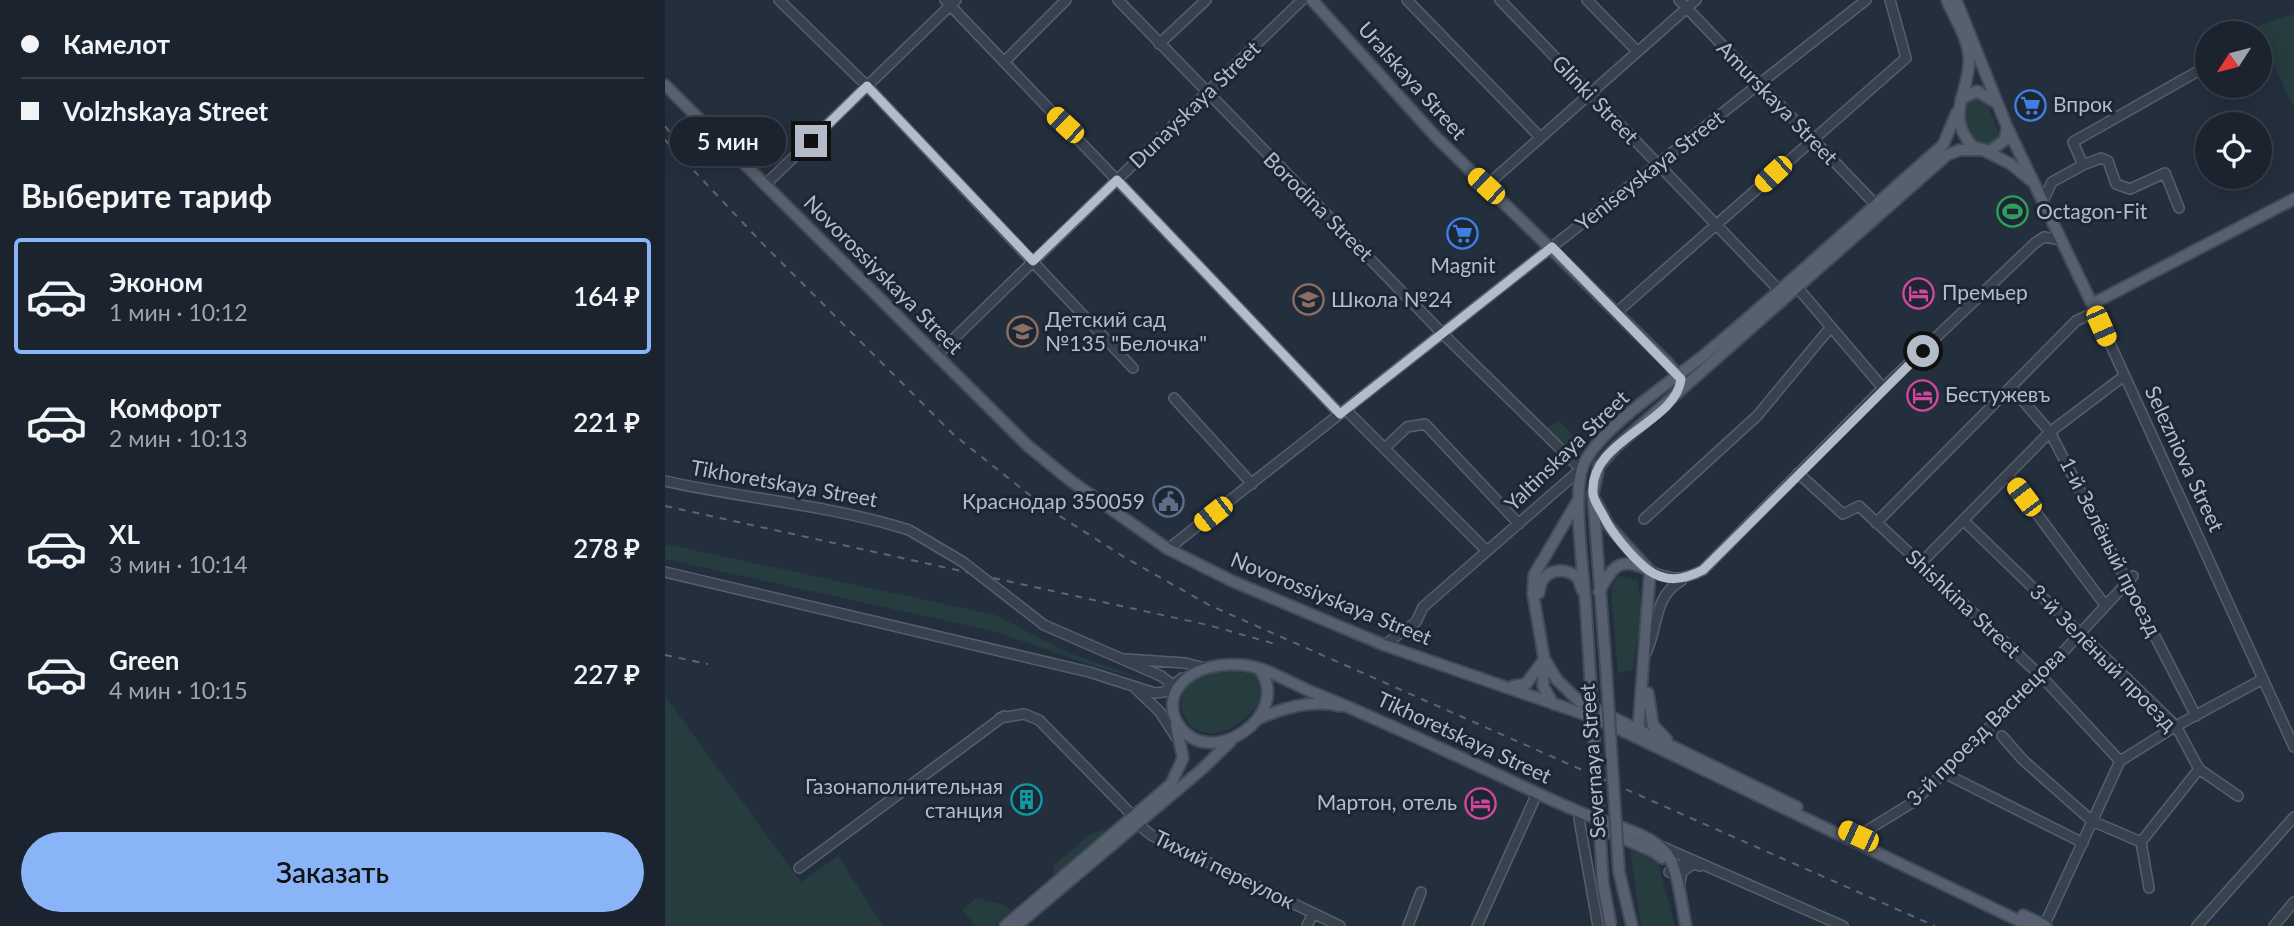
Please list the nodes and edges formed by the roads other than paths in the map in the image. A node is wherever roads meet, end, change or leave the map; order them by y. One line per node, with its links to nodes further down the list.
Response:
1 (1066, 0): 19 (street)
2 (1118, 0): 17 (street, Borodina Street)
3 (1206, 0): 17 (street)
4 (1302, 0): 24 (street, Dunayskaya Street)
5 (1312, 0): 37 (main road, Uralskaya Street)
6 (1407, 0): 30 (street)
7 (1500, 0): 25 (street, Glinki Street)
8 (1587, 0): 18 (street)
9 (1696, 0): 16 (street)
10 (1890, 0): 31 (street)
11 (1947, 0): 26 (main road)
12 (1956, 0): 27 (main road)
13 (783, 1): 22 (street)
14 (951, 2): 19 (street); 22 (street)
15 (1860, 2): 23 (street, Yeniseyskaya Street)
16 (1683, 4): 18 (street); 23 (street, Amurskaya Street)
17 (1159, 44): 24 (street, Borodina Street)
18 (1637, 51): 25 (street)
19 (1004, 62): 35 (street)
20 (2195, 73): 34 (street)
21 (665, 85): 36 (main road, Novorossiyskaya Street)
22 (867, 86): 36 (street); 46 (street)
23 (1759, 86): 31 (street, Amurskaya Street); 33 (street, Yeniseyskaya Street)
24 (1205, 93): 35 (street, Dunayskaya Street); 52 (street, Borodina Street)
25 (1589, 93): 30 (street); 33 (street, Glinki Street)
26 (1961, 99): 27 (main road); 28 (main road)
27 (1999, 109): 29 (main road)
28 (1957, 112): 32 (main road); 41 (main road, Yaltinskaya Street)
29 (2007, 127): 32 (main road); 38 (main road, Selezniova Street)
30 (1540, 137): 37 (street)
31 (1812, 138): 41 (street, Amurskaya Street); 43 (street)
32 (1983, 151): 38 (main road, Selezniova Street); 47 (main road, Yaltinskaya Street)
33 (1658, 165): 43 (street, Glinki Street); 45 (street, Yeniseyskaya Street)
34 (2083, 165): 40 (street); 42 (street)
35 (1117, 180): 46 (street, Dunayskaya Street); 61 (street)
36 (765, 185): 53 (main road, Novorossiyskaya Street)
37 (1486, 186): 45 (main road, Uralskaya Street)
38 (2036, 188): 40 (main road, Selezniova Street)
39 (2294, 199): 49 (main road)
40 (2043, 201): 44 (main road, Selezniova Street)
41 (1876, 205): 48 (main road, Yaltinskaya Street)
42 (2179, 208)
43 (1716, 227): 48 (street, Glinki Street); 50 (street)
44 (2061, 240): 49 (main road, Selezniova Street); 58 (street)
45 (1552, 247): 50 (main road, Uralskaya Street); 52 (street, Yeniseyskaya Street)
46 (1033, 261): 53 (street, Dunayskaya Street); 54 (street)
47 (1796, 286): 51 (street); 59 (main road, Yaltinskaya Street)
48 (1779, 290): 55 (main road, Yaltinskaya Street)
49 (2093, 308): 56 (street, Selezniova Street); 57 (street)
50 (1617, 312): 55 (main road, Uralskaya Street)
51 (1830, 328): 58 (street); 72 (street)
52 (1443, 334): 61 (street, Yeniseyskaya Street); 65 (street, Borodina Street)
53 (936, 356): 76 (main road, Novorossiyskaya Street)
54 (1133, 368)
55 (1678, 374): 59 (main road); 65 (main road, Yaltinskaya Street)
56 (2124, 376): 62 (street); 96 (street, Selezniova Street)
57 (2011, 387): 62 (street, 1-й Зелёный проезд); 74 (street)
58 (1883, 388): 66 (street)
59 (1675, 396): 64 (main road, Yaltinskaya Street)
60 (1174, 398): 69 (street)
61 (1343, 412): 63 (street); 69 (street, Yeniseyskaya Street)
62 (2050, 432): 67 (street); 82 (street, 1-й Зелёный проезд)
63 (1387, 447): 75 (street); 77 (street)
64 (1599, 466): 70 (main road, Severnaya Street)
65 (1581, 469): 71 (main road, Severnaya Street); 75 (street, Yaltinskaya Street)
66 (1798, 472): 74 (street, Shishkina Street); 81 (street)
67 (2008, 475): 73 (street); 85 (street)
68 (665, 481): 90 (street, Tikhoretskaya Street, bridge)
69 (1252, 484): 76 (street, Yeniseyskaya Street)
70 (1593, 495): 79 (main road); 83 (main road, Severnaya Street)
71 (1580, 496): 84 (main road, Severnaya Street); 87 (main road, Severnaya Street)
72 (1644, 519)
73 (1963, 520): 78 (street); 86 (street, 3-й Зелёный проезд)
74 (1876, 523): 78 (street, Shishkina Street)
75 (1519, 524): 77 (street, Yaltinskaya Street)
76 (1168, 549): 88 (main road, Novorossiyskaya Street)
77 (1487, 551): 88 (street, Yaltinskaya Street)
78 (1920, 564): 94 (street, Shishkina Street)
79 (1650, 571): 81 (street); 83 (main road); 89 (main road)
80 (665, 572): 97 (street)
81 (1686, 578): 89 (street)
82 (2131, 580): 85 (street, 3-й проезд Васнецова); 105 (street, 1-й Зелёный проезд)
83 (1599, 592): 145 (main road, Severnaya Street, bridge)
84 (1585, 599): 87 (main road); 144 (main road, Severnaya Street, bridge)
85 (2105, 605): 86 (street, 3-й проезд Васнецова)
86 (2079, 632): 94 (street, 3-й проезд Васнецова); 108 (street, 3-й Зелёный проезд)
87 (1541, 635): 91 (main road, Severnaya Street)
88 (1384, 645): 98 (main road, Novorossiyskaya Street)
89 (1645, 654): 95 (main road)
90 (1110, 656): 92 (street, Tikhoretskaya Street); 100 (street, Tikhoretskaya Street)
91 (1544, 658): 98 (main road); 101 (main road, Severnaya Street); 103 (main road, Severnaya Street)
92 (1200, 670): 93 (main road); 100 (main road)
93 (1260, 670): 106 (main road); 127 (main road, Tikhoretskaya Street)
94 (2041, 676): 115 (street, Shishkina Street); 117 (street, 3-й проезд Васнецова)
95 (1643, 677): 109 (main road); 114 (main road)
96 (2263, 679): 105 (street); 113 (street, Selezniova Street)
97 (1128, 684): 99 (street); 100 (street)
98 (1503, 686): 101 (main road, Novorossiyskaya Street)
99 (1137, 690): 102 (street); 112 (street)
100 (1172, 692): 102 (main road)
101 (1553, 704): 109 (main road, Novorossiyskaya Street)
102 (1173, 713): 111 (main road); 112 (main road)
103 (1605, 714): 109 (main road, Novorossiyskaya Street)
104 (1004, 716): 107 (street); 122 (street, Тихий переулок); 130 (street)
105 (2196, 716): 108 (street)
106 (1258, 719): 111 (main road); 119 (main road, Tikhoretskaya Street)
107 (985, 726)
108 (2176, 726): 115 (street); 116 (street, 3-й Зелёный проезд)
109 (1638, 734): 114 (main road, Novorossiyskaya Street); 124 (main road, Novorossiyskaya Street)
110 (2002, 736): 123 (street)
111 (1231, 741): 122 (main road)
112 (1181, 745): 122 (main road)
113 (2294, 747)
114 (1678, 749): 124 (main road, Novorossiyskaya Street)
115 (2120, 761): 123 (street)
116 (2199, 769): 118 (street, 3-й Зелёный проезд); 125 (street)
117 (1942, 772): 124 (street, 3-й проезд Васнецова); 126 (street)
118 (2238, 796)
119 (1535, 797): 121 (main road, Tikhoretskaya Street); 142 (street)
120 (2294, 817): 150 (street)
121 (1579, 819): 127 (main road, Tikhoretskaya Street); 143 (street)
122 (1136, 820): 136 (street, Тихий переулок); 137 (main road); 138 (main road)
123 (2092, 821): 125 (street); 126 (street)
124 (1857, 839): 148 (main road, Novorossiyskaya Street); 149 (main road, Novorossiyskaya Street)
125 (2141, 842): 132 (street)
126 (2083, 843): 149 (street)
127 (1653, 846): 128 (main road); 129 (street, Tikhoretskaya Street); 131 (main road)
128 (1668, 855): 129 (street); 131 (main road)
129 (1691, 862): 131 (street); 134 (street); 147 (street, Tikhoretskaya Street)
130 (799, 868)
131 (1671, 871): 134 (main road); 146 (main road)
132 (2149, 888)
133 (1422, 892): 141 (street)
134 (1679, 895): 146 (main road)
135 (2294, 902): 151 (street)
136 (1313, 913): 139 (street, Тихий переулок); 140 (street, Тихий переулок)
137 (1005, 926)
138 (1016, 926)
139 (1307, 926)
140 (1340, 926)
141 (1408, 926)
142 (1477, 926)
143 (1598, 926)
144 (1611, 926)
145 (1632, 926)
146 (1683, 926)
147 (1843, 926)
148 (2030, 926)
149 (2045, 926)
150 (2197, 926)
151 (2274, 926)

